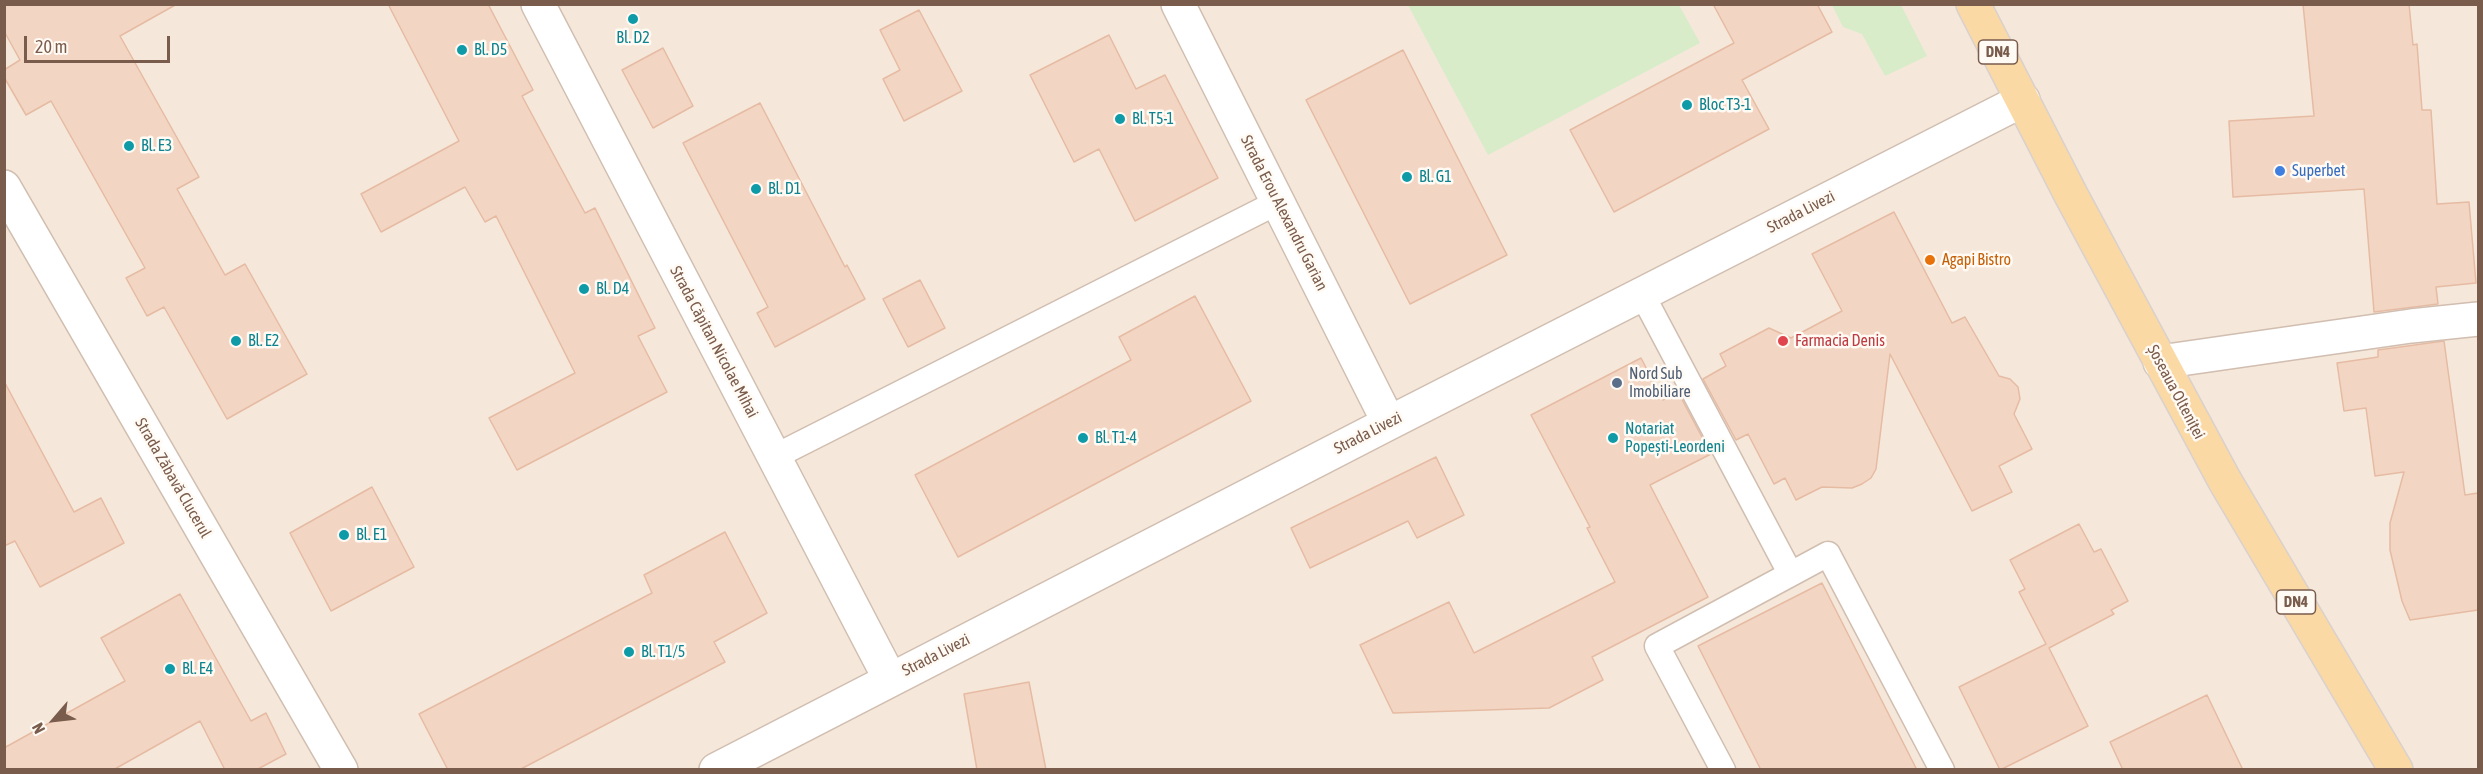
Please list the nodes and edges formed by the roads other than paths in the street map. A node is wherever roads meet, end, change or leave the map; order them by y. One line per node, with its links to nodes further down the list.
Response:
1 (538, 4): 11 (street, Strada Căpitan Nicolae Mihai)
2 (1178, 4): 6 (street, Strada Erou Alexandru Garian)
3 (1973, 4): 4 (main road, Șoseaua Olteniței / DN4)
4 (2023, 100): 7 (street, Strada Livezi); 9 (main road, Șoseaua Olteniței / DN4)
5 (4, 187): 14 (street, Strada Zăbavă Clucerul)
6 (1278, 202): 10 (street, Strada Erou Alexandru Garian); 11 (lane)
7 (1642, 294): 10 (street, Strada Livezi); 12 (lane)
8 (2478, 319): 9 (street)
9 (2160, 362): 18 (main road, Șoseaua Olteniței / DN4)
10 (1389, 423): 13 (street, Strada Livezi)
11 (774, 457): 13 (street, Strada Căpitan Nicolae Mihai)
12 (1790, 573): 16 (lane); 17 (lane)
13 (890, 679): 15 (street, Strada Livezi)
14 (341, 770)
15 (716, 770)
16 (1723, 770)
17 (1942, 770)
18 (2396, 770)

